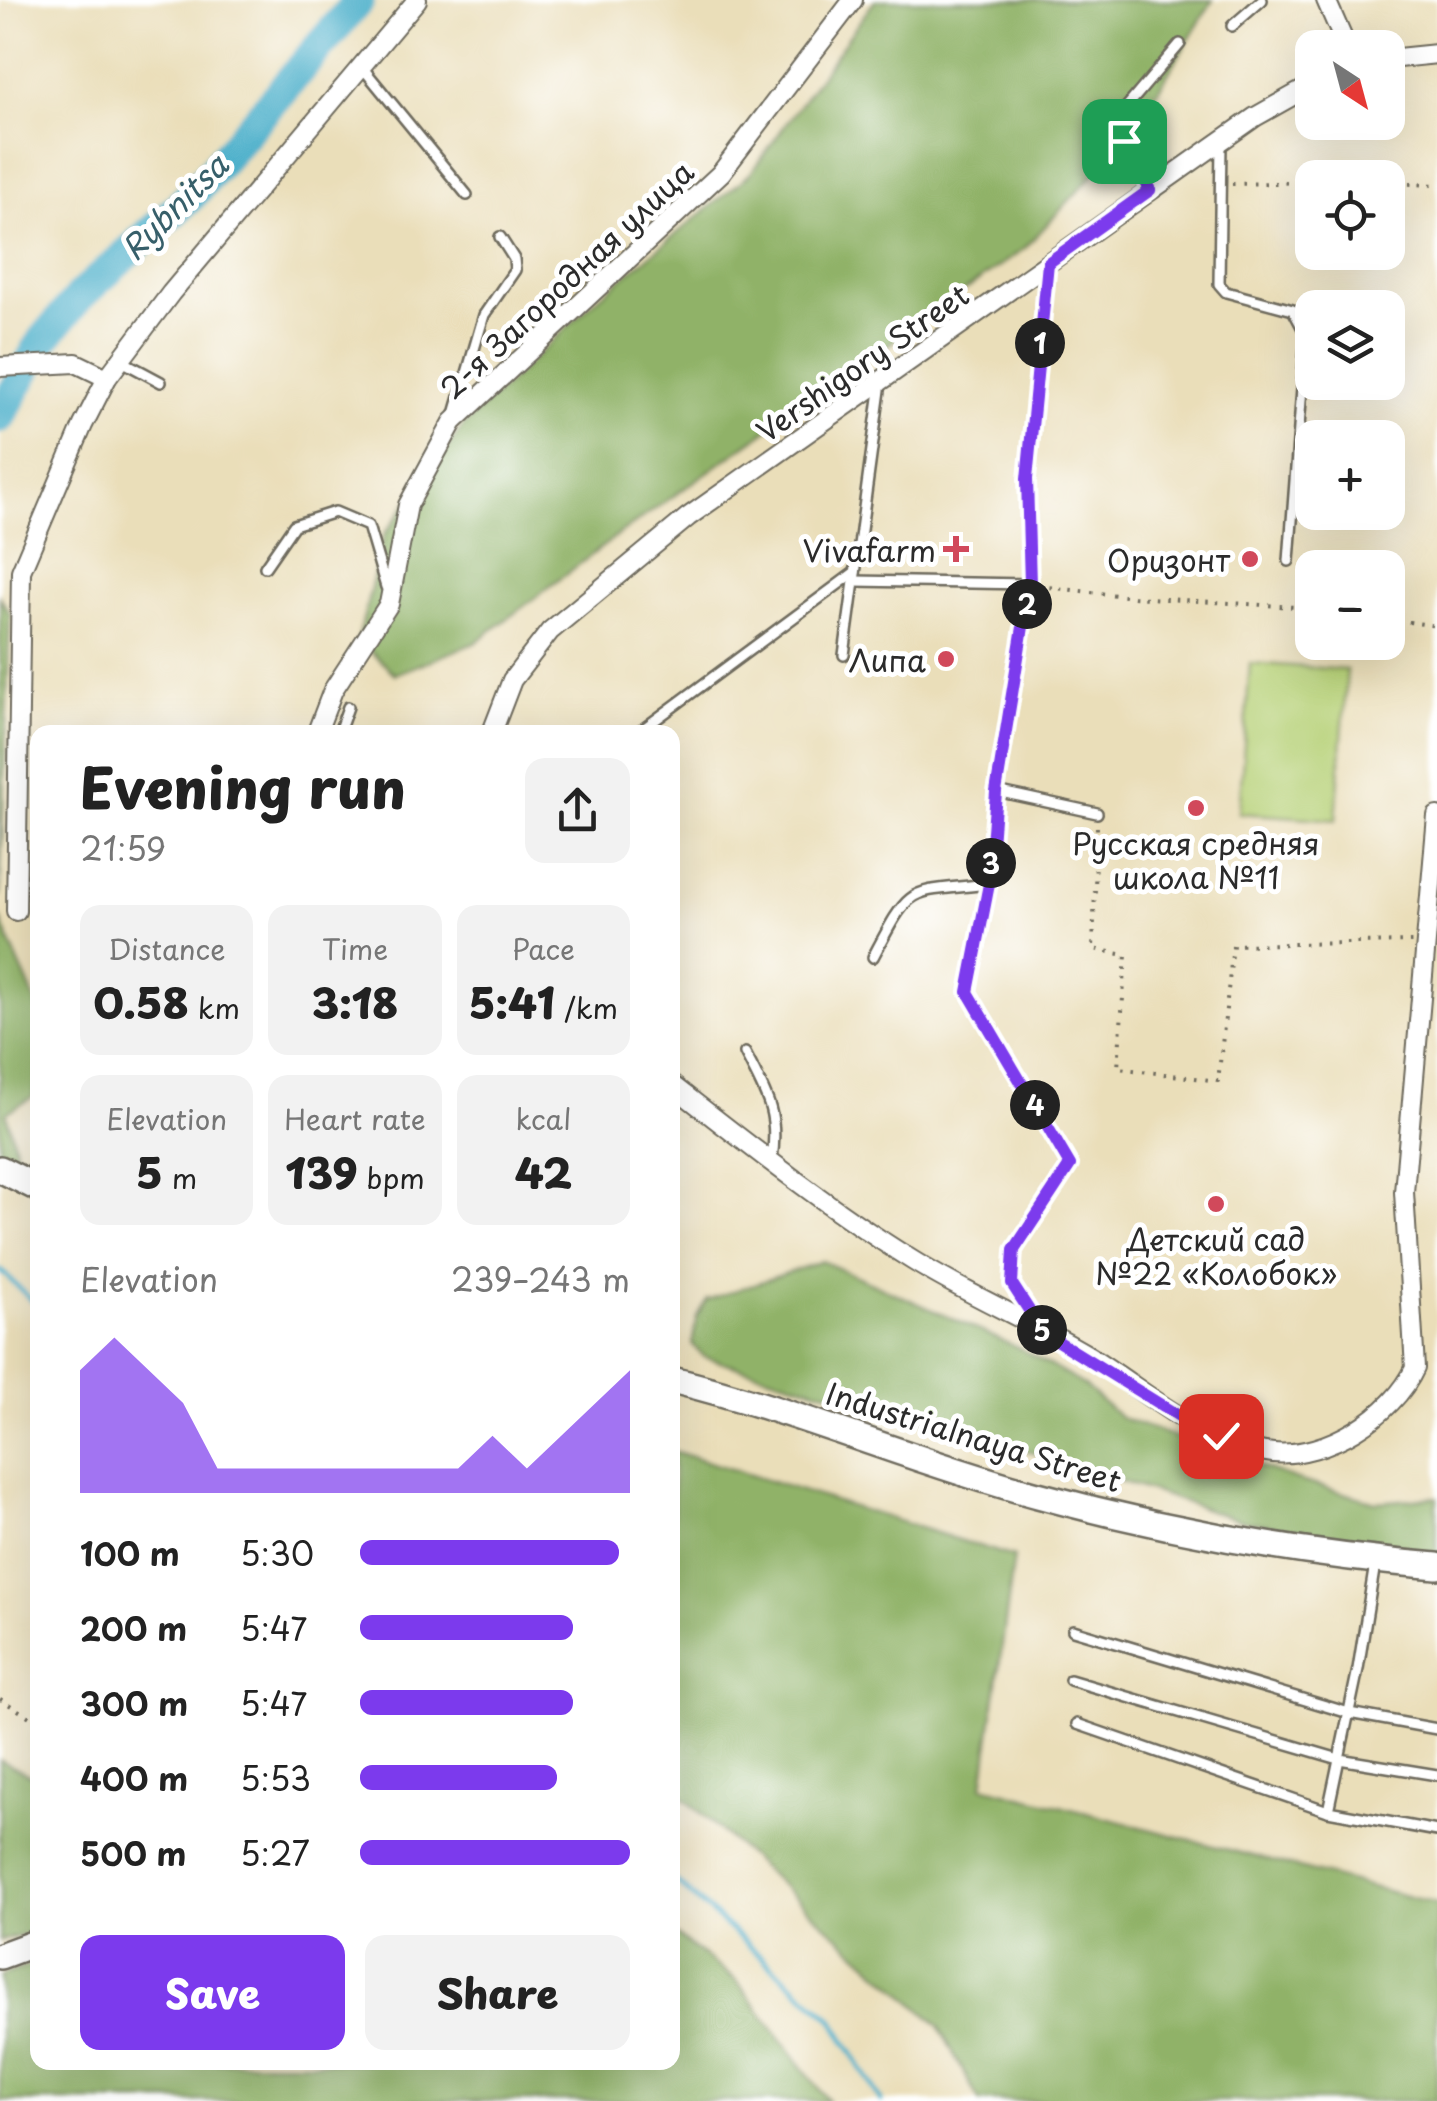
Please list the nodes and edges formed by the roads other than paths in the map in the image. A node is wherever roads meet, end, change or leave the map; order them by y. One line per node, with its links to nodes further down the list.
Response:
1 (417, 0): 10 (street)
2 (853, 0): 22 (street, 2-я Загородная улица)
3 (1262, 0): 5 (lane)
4 (1326, 0): 6 (street)
5 (1232, 26)
6 (1339, 30)
7 (1180, 44): 13 (lane)
8 (1437, 54): 9 (street)
9 (1405, 57)
10 (360, 65): 14 (lane); 17 (street)
11 (1295, 95): 12 (street, Vershigory Street)
12 (1222, 140): 13 (street, Vershigory Street); 23 (lane)
13 (1150, 190): 16 (street, Vershigory Street)
14 (466, 194)
15 (500, 237): 22 (lane)
16 (1048, 263): 21 (street, Vershigory Street); 26 (lane)
17 (120, 360): 19 (street); 20 (lane)
18 (0, 367): 19 (street)
19 (107, 378): 38 (street)
20 (161, 382)
21 (882, 383): 25 (lane); 32 (street, Vershigory Street)
22 (453, 422): 27 (street, 2-я Загородная улица)
23 (1289, 561)
24 (265, 567): 27 (lane)
25 (854, 577): 26 (lane); 28 (lane); 33 (lane)
26 (1030, 584): 34 (lane)
27 (389, 604): 30 (street, 2-я Загородная улица)
28 (844, 655)
29 (348, 708): 31 (lane)
30 (320, 725)
31 (342, 725)
32 (495, 725)
33 (649, 725)
34 (996, 792): 35 (lane); 37 (lane)
35 (1097, 812)
36 (1437, 816): 39 (street)
37 (989, 884): 40 (lane); 46 (lane)
38 (16, 912)
39 (1432, 943): 46 (street)
40 (873, 957)
41 (745, 1053): 43 (lane)
42 (680, 1091): 43 (street)
43 (772, 1159): 46 (street)
44 (0, 1169): 45 (main road)
45 (30, 1184)
46 (1043, 1332)
47 (680, 1382): 48 (main road, Industrialnaya Street)
48 (1375, 1561): 49 (main road, Industrialnaya Street); 52 (lane)
49 (1437, 1566)
50 (1073, 1630): 52 (lane)
51 (1070, 1680): 55 (lane)
52 (1349, 1714): 54 (lane); 55 (lane)
53 (1077, 1724): 57 (lane)
54 (1437, 1729)
55 (1339, 1758): 56 (lane); 57 (lane)
56 (1437, 1775)
57 (1328, 1811): 58 (lane)
58 (1437, 1831)
59 (30, 1945): 60 (main road)
60 (0, 1956)

